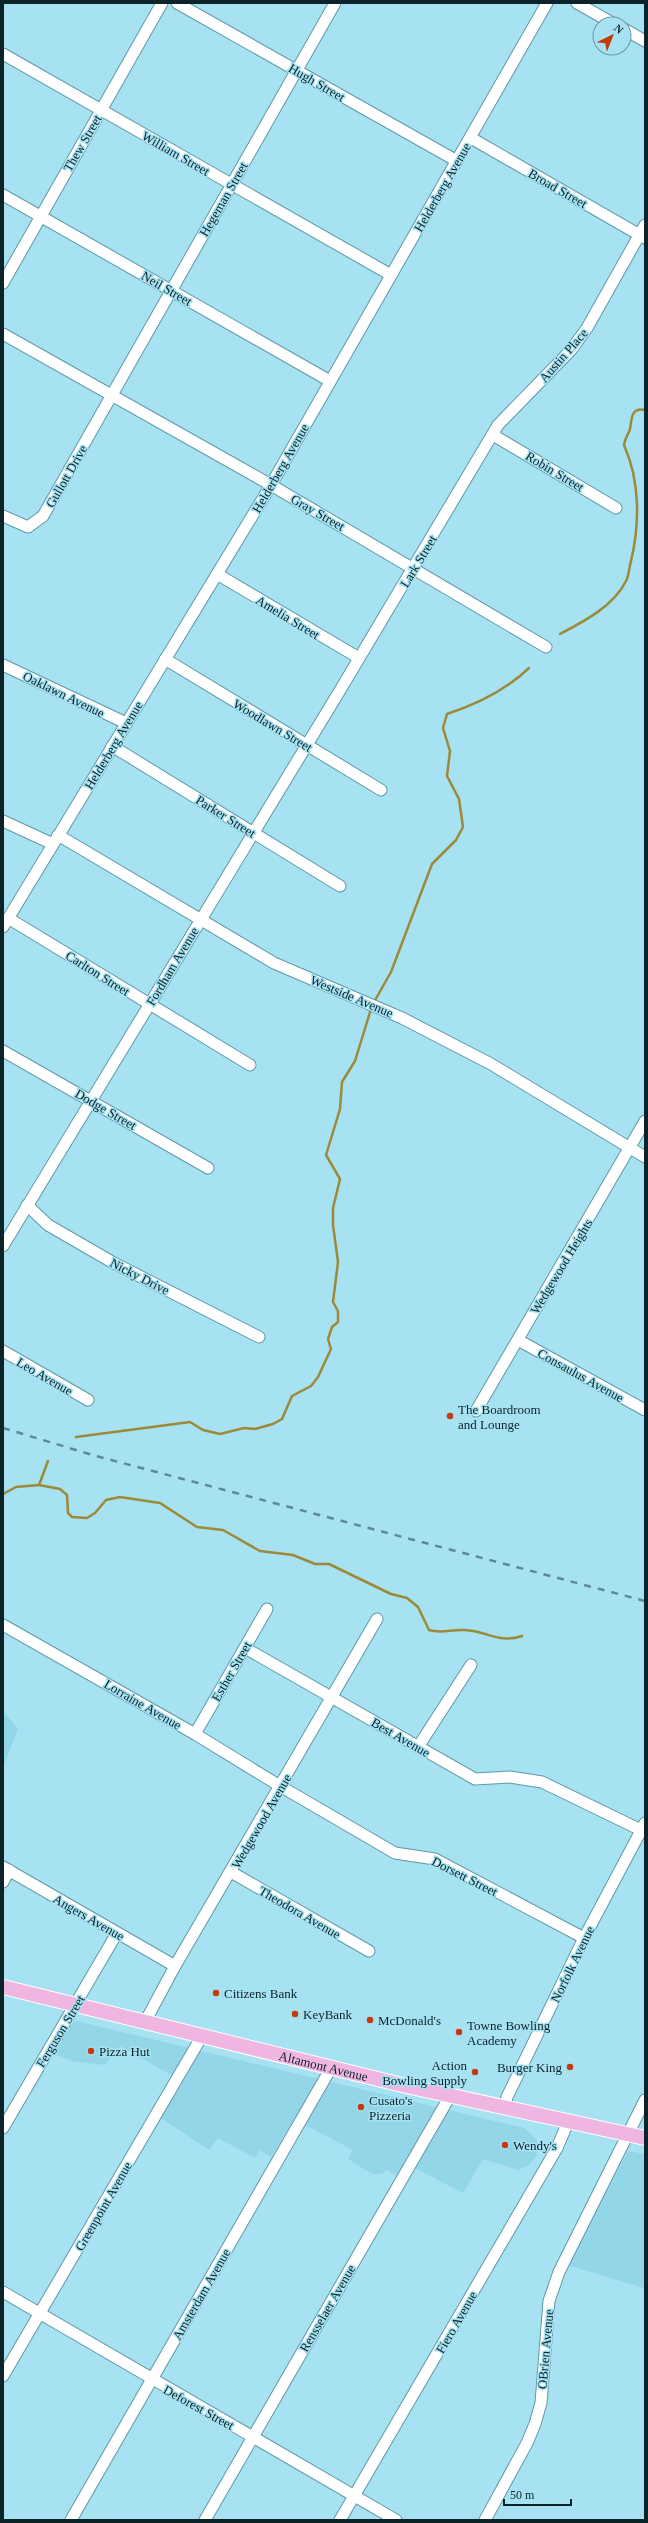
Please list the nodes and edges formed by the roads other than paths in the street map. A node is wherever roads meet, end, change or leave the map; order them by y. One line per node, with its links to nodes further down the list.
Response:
1 (162, 3): 11 (street, Thew Street)
2 (176, 3): 10 (street, Hugh Street)
3 (335, 3): 10 (street, Hegeman Street)
4 (547, 3): 12 (street, Helderberg Avenue)
5 (577, 3): 6 (street)
6 (600, 16)
7 (632, 34): 8 (street)
8 (645, 41)
9 (3, 54): 11 (street, William Street)
10 (296, 70): 13 (street, Hugh Street); 14 (street, Hegeman Street)
11 (100, 110): 14 (street, William Street); 16 (street, Thew Street)
12 (471, 138): 13 (street, Helderberg Avenue); 17 (street, Broad Street)
13 (457, 161): 18 (street, Helderberg Avenue)
14 (231, 185): 18 (street, William Street); 20 (street, Hegeman Street)
15 (3, 195): 16 (street, Neil Street)
16 (40, 216): 19 (street, Thew Street); 20 (street, Neil Street)
17 (643, 233): 24 (street, Austin Place)
18 (391, 275): 22 (street, Helderberg Avenue)
19 (3, 283)
20 (171, 290): 22 (street, Neil Street); 23 (street, Hegeman Street)
21 (3, 334): 23 (street, Gray Street)
22 (330, 381): 25 (street, Helderberg Avenue)
23 (111, 396): 25 (street, Gray Street); 27 (street, Gullott Drive)
24 (493, 435): 26 (street, Robin Street); 28 (street, Lark Street)
25 (271, 485): 28 (street, Gray Street); 29 (street, Helderberg Avenue)
26 (616, 508)
27 (3, 516)
28 (414, 568): 30 (street, Gray Street); 31 (street, Lark Street)
29 (217, 574): 31 (street, Amelia Street); 32 (street, Helderberg Avenue)
30 (546, 647)
31 (359, 658): 34 (street, Lark Street)
32 (165, 659): 35 (street, Helderberg Avenue); 37 (street, Woodlawn Street)
33 (3, 665): 35 (street, Oaklawn Avenue)
34 (342, 687): 37 (street, Fordham Avenue)
35 (126, 723): 36 (street, Helderberg Avenue)
36 (112, 746): 40 (street, Parker Street); 41 (street, Helderberg Avenue)
37 (306, 746): 38 (street, Woodlawn Street); 40 (street, Fordham Avenue)
38 (381, 790)
39 (3, 821): 41 (street, Westside Avenue)
40 (253, 833): 42 (street, Parker Street); 43 (street, Fordham Avenue)
41 (56, 839): 43 (street, Westside Avenue); 44 (street, Helderberg Avenue)
42 (340, 886)
43 (200, 919): 45 (street, Fordham Avenue); 50 (street, Westside Avenue)
44 (6, 923): 45 (street, Carlton Street)
45 (149, 1004): 47 (street, Carlton Street); 48 (street, Fordham Avenue)
46 (3, 1051): 48 (street, Dodge Street)
47 (250, 1065)
48 (90, 1100): 52 (street, Dodge Street); 53 (street, Fordham Avenue)
49 (645, 1121): 50 (street, Wedgewood Heights)
50 (631, 1149): 51 (street, Westside Avenue); 56 (street, Wedgewood Heights)
51 (645, 1157)
52 (208, 1168)
53 (27, 1205): 54 (street, Fordham Avenue); 55 (street, Nicky Drive)
54 (3, 1246)
55 (259, 1337)
56 (518, 1340): 59 (street, Wedgewood Heights); 60 (street, Consaulus Avenue)
57 (3, 1351): 58 (street, Leo Avenue)
58 (88, 1400)
59 (476, 1410)
60 (645, 1410)
61 (267, 1609): 64 (street, Esther Street)
62 (377, 1619): 66 (street, Wedgewood Avenue)
63 (3, 1625): 67 (street, Lorraine Avenue)
64 (245, 1648): 66 (street, Best Avenue); 67 (street, Esther Street)
65 (471, 1665): 68 (street)
66 (332, 1697): 68 (street, Best Avenue); 69 (street, Wedgewood Avenue)
67 (195, 1734): 69 (street, Lorraine Avenue)
68 (418, 1747): 70 (street, Best Avenue)
69 (280, 1786): 72 (street, Wedgewood Avenue); 75 (street, Dorsett Street)
70 (644, 1828): 75 (street, Norfolk Avenue)
71 (6, 1868): 73 (street); 74 (street, Angers Avenue)
72 (231, 1872): 76 (street, Theodora Avenue); 77 (street, Wedgewood Avenue)
73 (3, 1882)
74 (117, 1934): 77 (street, Angers Avenue); 79 (street, Ferguson Street)
75 (584, 1938): 85 (street, Norfolk Avenue)
76 (369, 1951)
77 (175, 1966): 80 (street, Wedgewood Avenue)
78 (3, 1987): 79 (main road, Altamont Avenue)
79 (75, 2005): 80 (main road, Altamont Avenue); 87 (street, Ferguson Street)
80 (145, 2022): 81 (main road, Altamont Avenue)
81 (202, 2036): 82 (main road, Altamont Avenue); 91 (street, Greenpoint Avenue)
82 (331, 2068): 83 (main road, Altamont Avenue); 93 (street, Amsterdam Avenue)
83 (450, 2096): 85 (main road, Altamont Avenue); 94 (street, Rensselaer Avenue)
84 (645, 2100): 88 (street, OBrien Avenue)
85 (505, 2108): 86 (main road, Altamont Avenue)
86 (568, 2122): 88 (main road, Altamont Avenue); 95 (street, Fiero Avenue)
87 (3, 2128)
88 (628, 2135): 89 (main road, Altamont Avenue); 100 (street, OBrien Avenue)
89 (645, 2138)
90 (3, 2292): 91 (street, Deforest Street)
91 (40, 2313): 92 (street, Greenpoint Avenue); 93 (street, Deforest Street)
92 (3, 2376)
93 (152, 2380): 94 (street, Deforest Street); 96 (street, Amsterdam Avenue)
94 (253, 2437): 95 (street, Deforest Street); 97 (street, Rensselaer Avenue)
95 (354, 2496): 98 (street, Fiero Avenue); 99 (street, Deforest Street)
96 (71, 2520)
97 (205, 2520)
98 (340, 2520)
99 (396, 2520)
100 (485, 2520)

